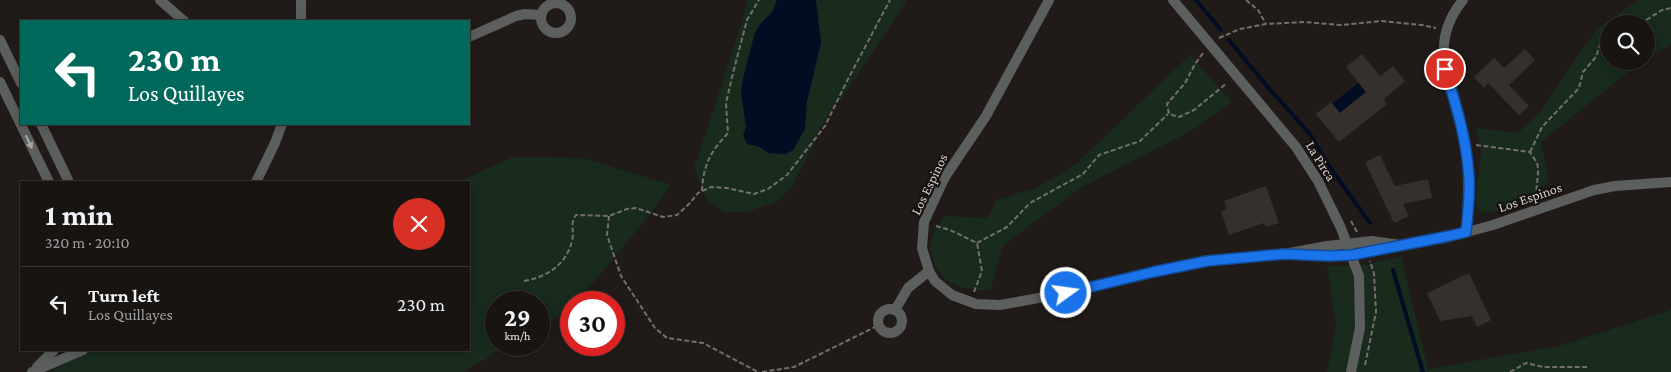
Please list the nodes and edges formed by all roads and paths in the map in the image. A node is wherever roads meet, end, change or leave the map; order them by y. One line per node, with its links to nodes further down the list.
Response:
1 (160, 0): 12 (street)
2 (301, 0): 13 (street)
3 (759, 0): 34 (path)
4 (890, 0): 34 (path)
5 (1049, 0): 37 (street, Los Espinos)
6 (1173, 0): 18 (street, La Pirca)
7 (1246, 0): 14 (path)
8 (1463, 0): 15 (street)
9 (1671, 8): 11 (path)
10 (540, 15): 16 (street)
11 (1654, 15)
12 (183, 20)
13 (301, 20)
14 (1266, 24): 15 (path); 18 (path)
15 (1446, 31): 28 (street)
16 (470, 37)
17 (0, 40): 21 (street)
18 (1210, 44): 20 (street, La Pirca); 23 (path)
19 (1600, 45): 29 (path)
20 (1237, 75): 23 (path); 40 (street, La Pirca)
21 (20, 81)
22 (0, 82): 24 (street, one-way to 24)
23 (1169, 114): 39 (path)
24 (20, 123)
25 (21, 125): 30 (street, one-way to 30)
26 (41, 125): 31 (street)
27 (282, 125): 32 (street)
28 (1466, 146): 29 (path); 38 (street)
29 (1530, 152): 35 (path)
30 (49, 181)
31 (69, 181)
32 (256, 181)
33 (1671, 182): 35 (street, Los Espinos)
34 (702, 191): 36 (path)
35 (1538, 209): 38 (street, Los Espinos)
36 (609, 216): 45 (path); 53 (path)
37 (924, 222): 39 (path); 44 (street, Los Espinos)
38 (1466, 232): 41 (street, Los Espinos)
39 (977, 243): 46 (path)
40 (1346, 243): 41 (street, Los Espinos); 42 (street, Los Espinos); 43 (street, La Pirca)
41 (1400, 245): 43 (street, Los Espinos)
42 (1284, 254): 43 (street, Los Espinos); 46 (street, Los Espinos)
43 (1352, 255): 55 (street, La Pirca)
44 (929, 271): 46 (street, Los Espinos); 47 (street)
45 (524, 281)
46 (970, 302)
47 (895, 310): 48 (street); 48 (street)
48 (879, 325): 54 (path)
49 (53, 351): 52 (street)
50 (81, 351): 52 (street)
51 (1587, 367): 56 (path)
52 (33, 372)
53 (758, 372)
54 (762, 372)
55 (1351, 372)
56 (1510, 372)

